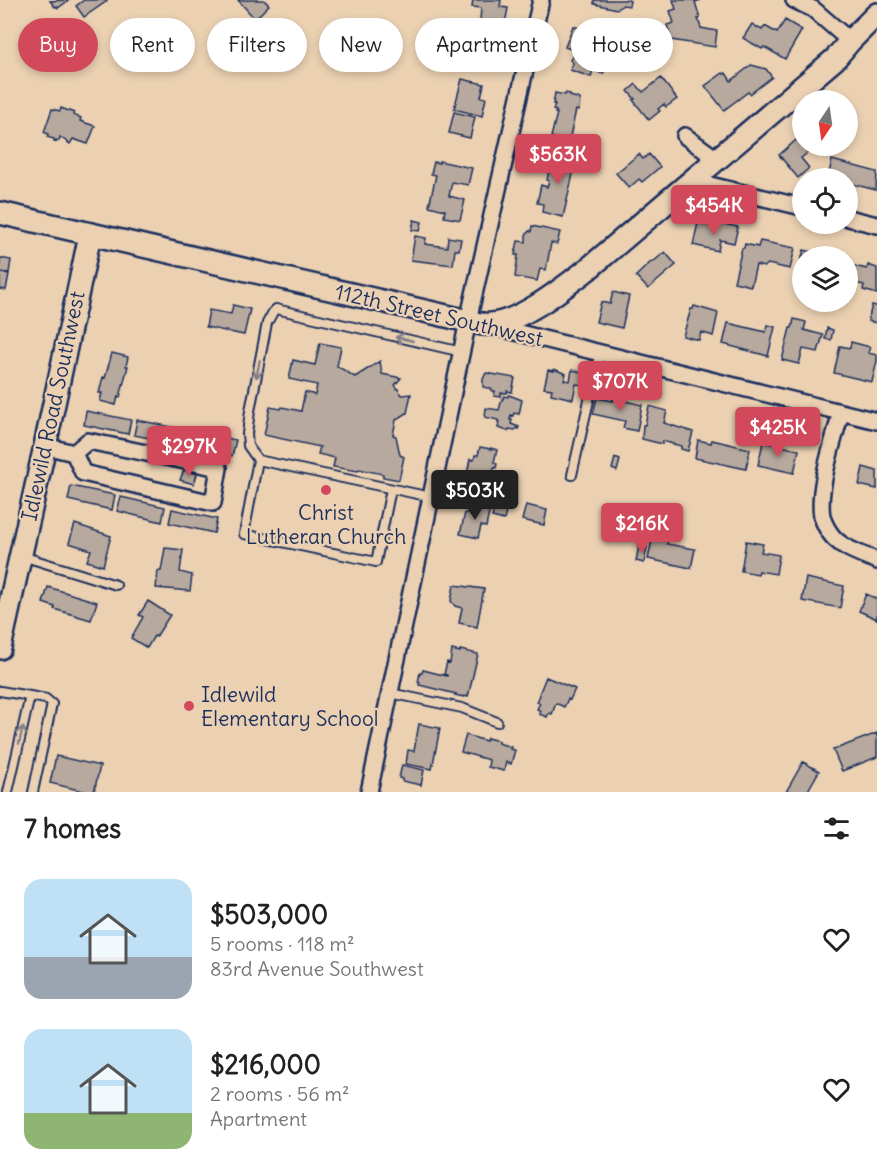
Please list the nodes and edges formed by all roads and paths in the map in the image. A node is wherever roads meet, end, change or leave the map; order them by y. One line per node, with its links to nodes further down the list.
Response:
1 (541, 0): 13 (street)
2 (795, 0): 4 (street)
3 (877, 14): 4 (street)
4 (850, 41): 6 (street)
5 (685, 136): 6 (street)
6 (716, 158): 7 (street)
7 (693, 181): 8 (street); 13 (street)
8 (792, 205)
9 (0, 213): 12 (street, 112th Street Southwest)
10 (858, 220): 11 (street)
11 (877, 225)
12 (90, 235): 13 (street, 112th Street Southwest); 18 (street, Idlewild Road Southwest)
13 (478, 323): 14 (street); 15 (street, 112th Street Southwest)
14 (462, 351): 20 (lane, one-way to 20); 23 (street)
15 (600, 352): 16 (street, 112th Street Southwest); 21 (lane)
16 (841, 412): 17 (street, 112th Street Southwest); 25 (street)
17 (877, 422)
18 (45, 446): 19 (street); 24 (street, Idlewild Road Southwest)
19 (74, 453): 19 (street)
20 (258, 460): 22 (lane); 22 (lane)
21 (572, 475)
22 (391, 489): 23 (lane)
23 (431, 497): 29 (street)
24 (21, 555): 26 (lane); 27 (street, Idlewild Road Southwest)
25 (877, 561)
26 (116, 585)
27 (0, 648)
28 (0, 691): 30 (lane)
29 (390, 693): 31 (lane); 34 (street)
30 (30, 696): 32 (lane, one-way to 30); 33 (lane)
31 (497, 722)
32 (8, 792)
33 (33, 792)
34 (369, 792)

